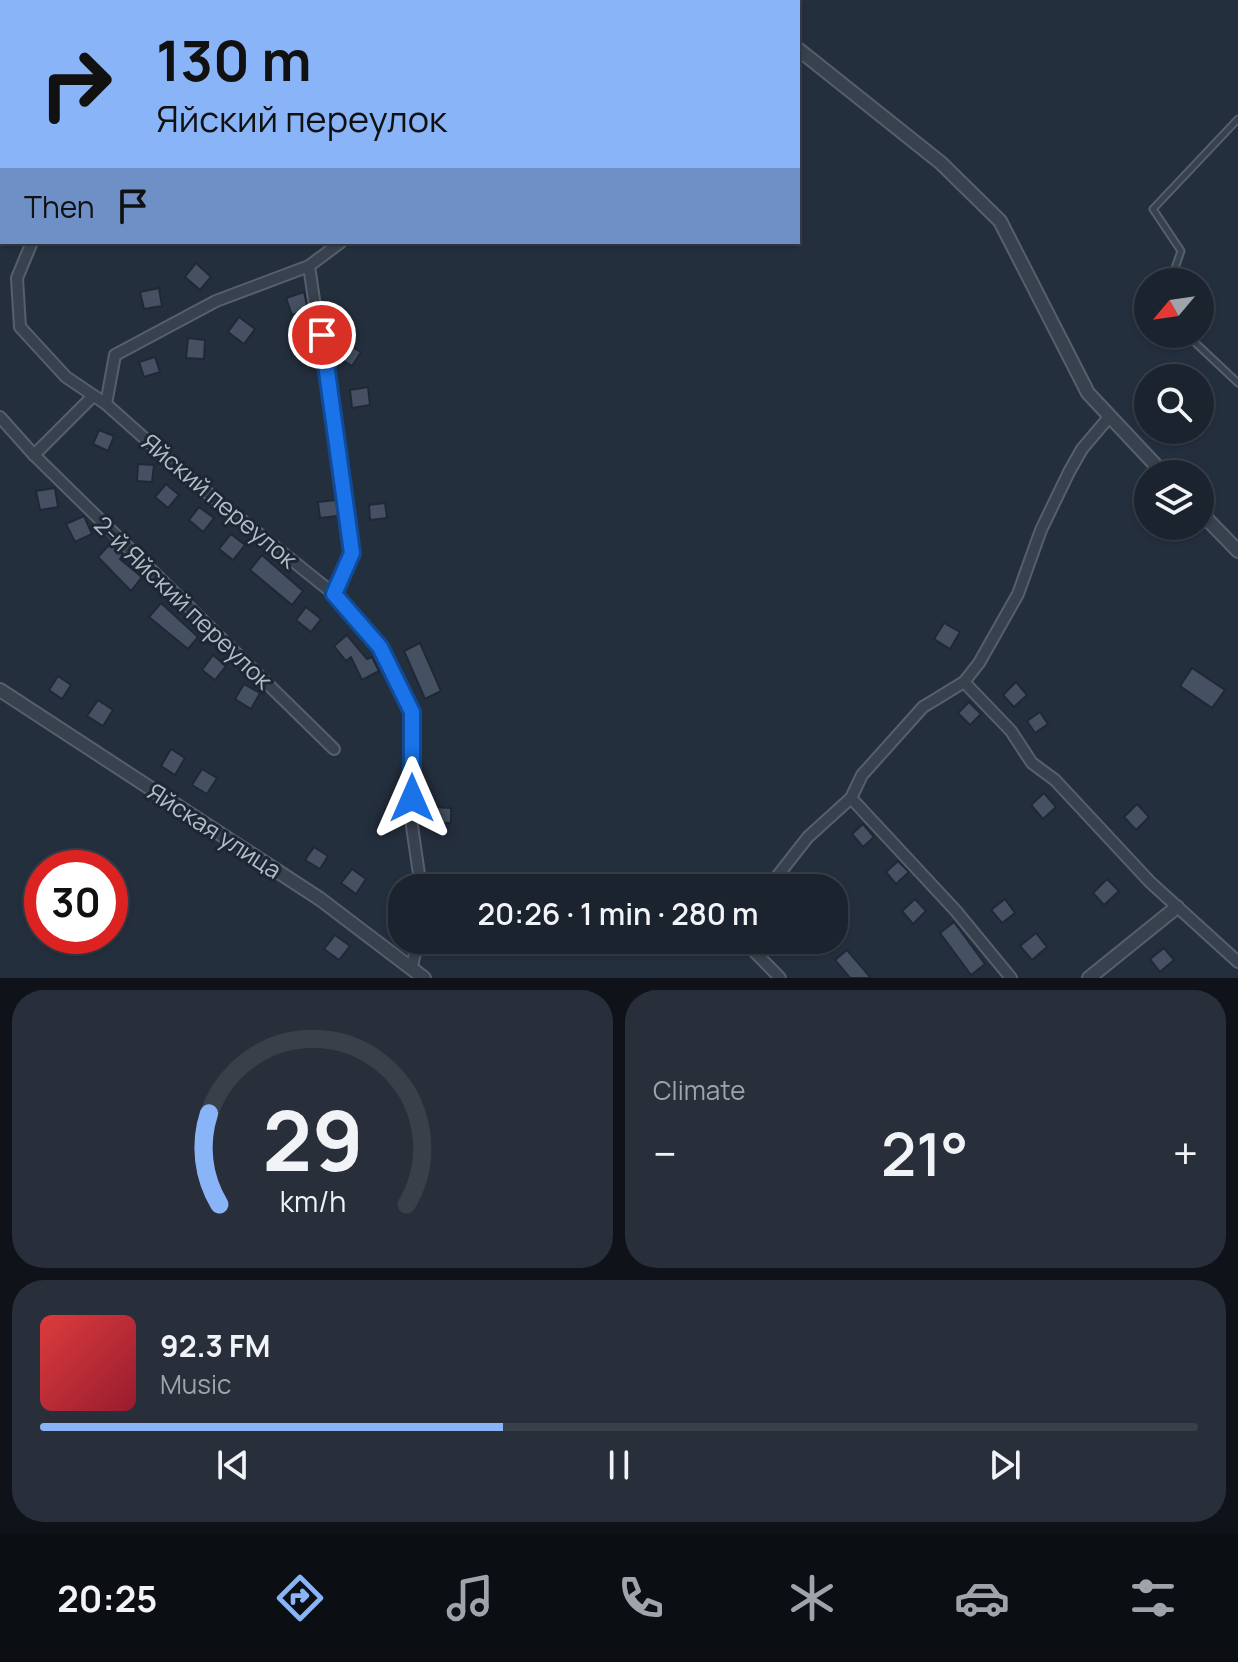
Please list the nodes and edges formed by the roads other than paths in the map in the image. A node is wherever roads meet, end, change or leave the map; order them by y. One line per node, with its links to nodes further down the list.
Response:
1 (800, 51): 11 (street)
2 (1238, 119): 6 (lane)
3 (31, 244): 9 (street, Яйский переулок)
4 (338, 244): 5 (street)
5 (309, 266): 10 (street); 17 (street)
6 (1175, 268)
7 (1201, 348): 8 (lane)
8 (1238, 383)
9 (93, 396): 10 (street, Яйский переулок); 13 (street)
10 (106, 404): 17 (street, Яйский переулок)
11 (1110, 416): 14 (street); 18 (street)
12 (0, 417): 13 (street, 2-й Яйский переулок)
13 (34, 455): 20 (street, 2-й Яйский переулок)
14 (1151, 460)
15 (1214, 526): 16 (street)
16 (1238, 551)
17 (334, 594): 22 (street, Яйский переулок)
18 (964, 682): 21 (street); 24 (street)
19 (0, 690): 28 (street, Яйская улица)
20 (334, 749)
21 (851, 798): 23 (street); 31 (street)
22 (419, 874)
23 (779, 874)
24 (1177, 907): 27 (street); 32 (street)
25 (415, 954): 28 (street)
26 (757, 954): 30 (street)
27 (1238, 962)
28 (412, 966): 29 (street, Яйская улица)
29 (424, 978)
30 (780, 978)
31 (1011, 978)
32 (1089, 978)

